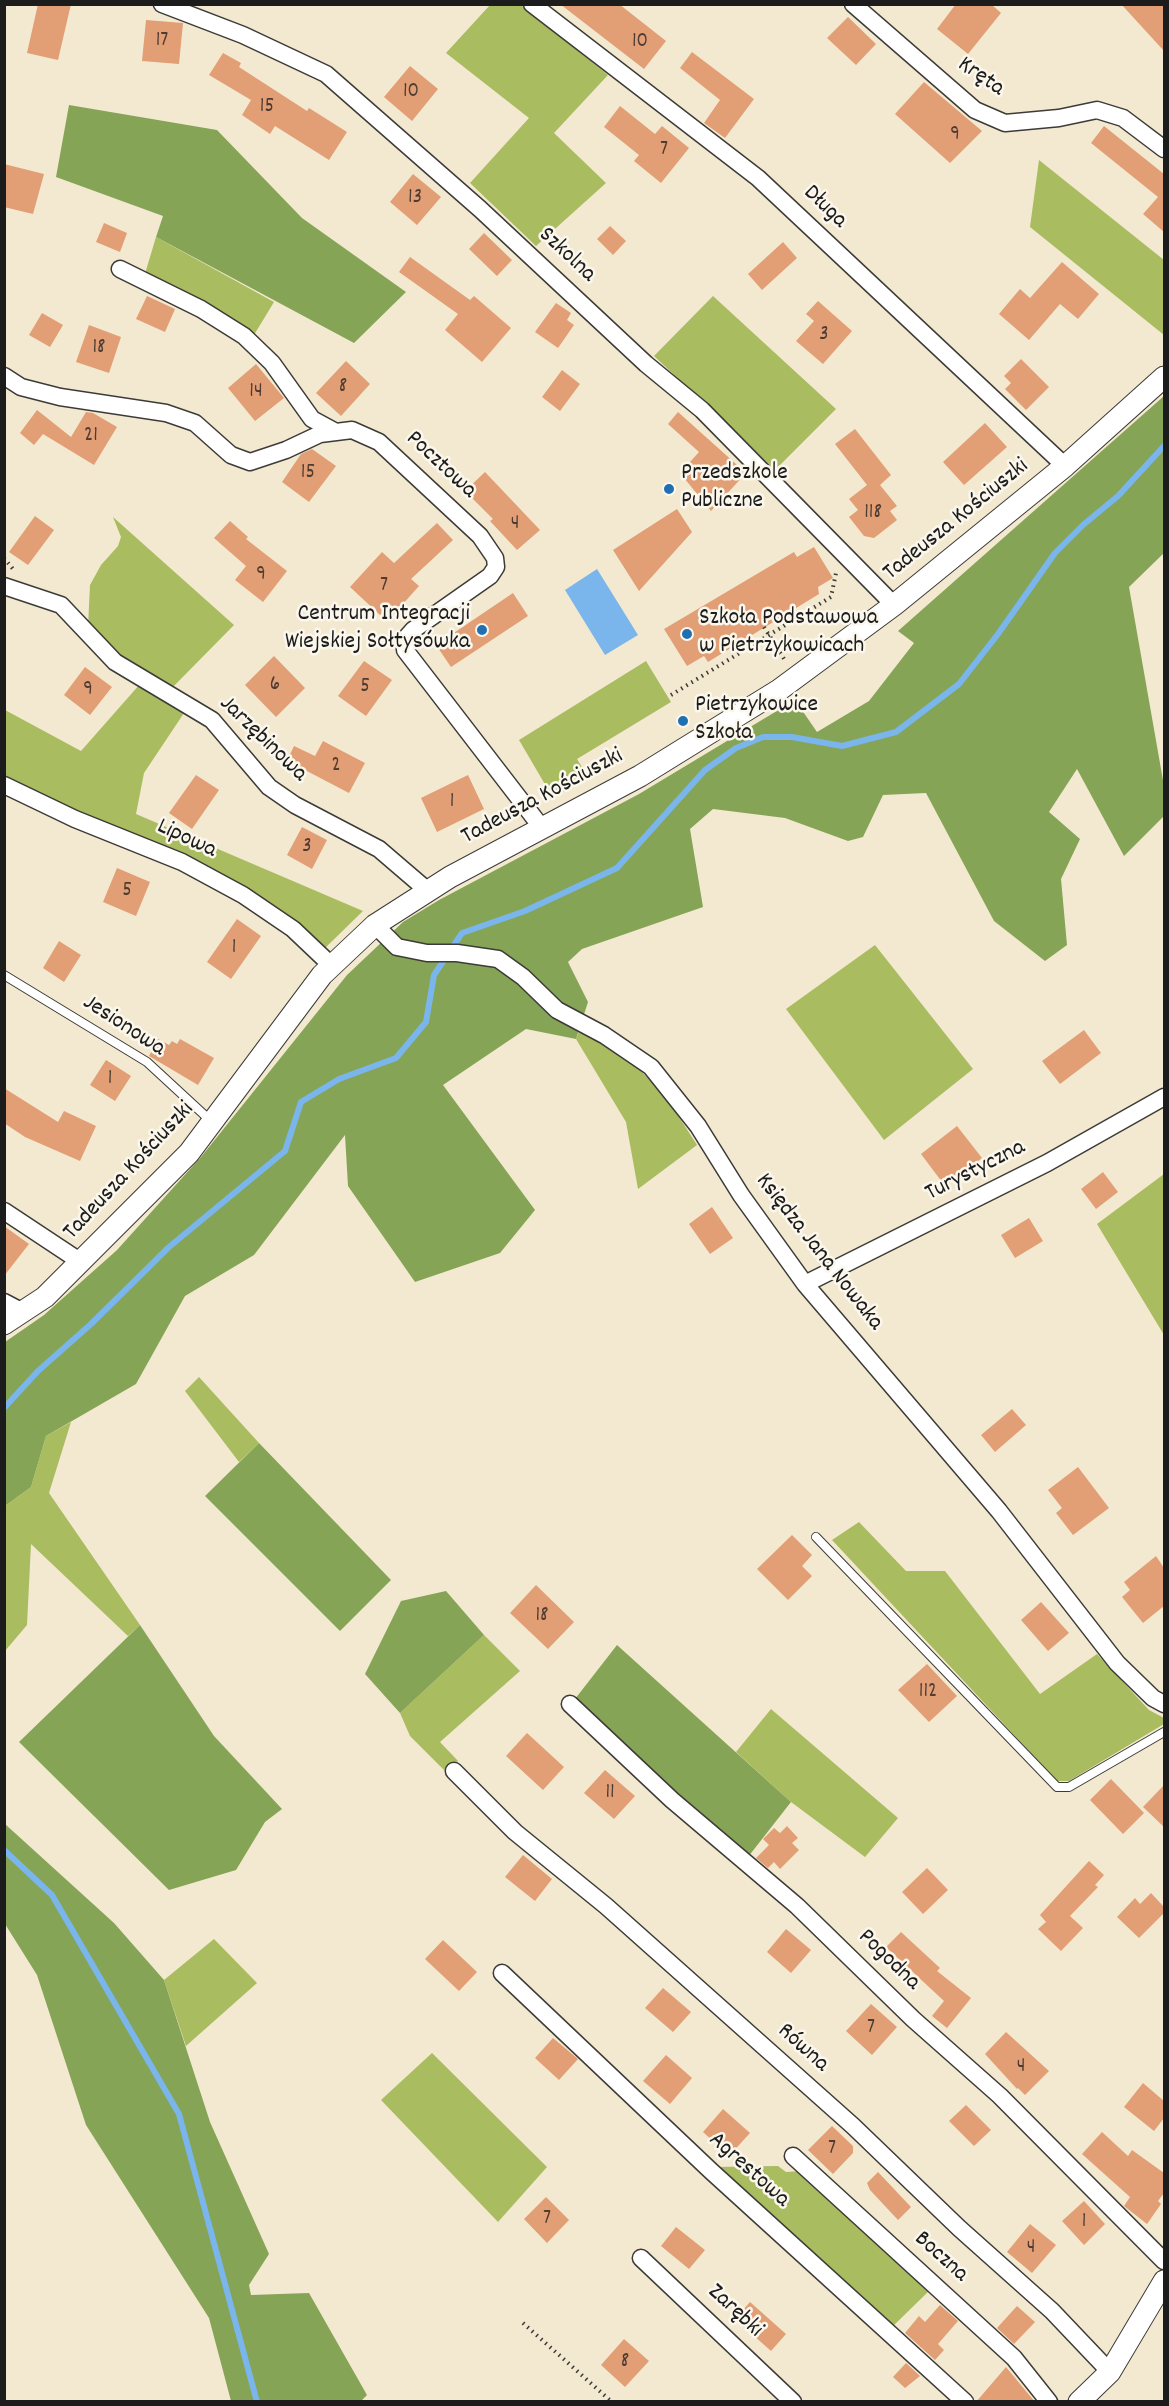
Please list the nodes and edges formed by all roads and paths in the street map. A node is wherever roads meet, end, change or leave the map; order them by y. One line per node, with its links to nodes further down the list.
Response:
1 (162, 4): 12 (street, Szkolna)
2 (532, 4): 9 (street, Długa)
3 (853, 4): 4 (street, Kręta)
4 (1164, 149)
5 (120, 269): 8 (street)
6 (4, 376): 8 (street, Pocztowa)
7 (1164, 377): 9 (street, Tadeusza Kościuszki)
8 (336, 432): 18 (street, Pocztowa)
9 (1065, 466): 12 (street, Tadeusza Kościuszki)
10 (834, 568): 14 (path)
11 (4, 586): 19 (street, Jarzębinowa)
12 (894, 605): 18 (street, Tadeusza Kościuszki)
13 (764, 627): 14 (path)
14 (769, 635): 15 (path); 16 (path)
15 (789, 667)
16 (671, 695)
17 (4, 785): 21 (street, Lipowa)
18 (542, 828): 19 (street, Tadeusza Kościuszki)
19 (428, 891): 20 (street, Tadeusza Kościuszki)
20 (375, 925): 21 (street, Tadeusza Kościuszki); 27 (street, Księdza Jana Nowaka)
21 (332, 966): 24 (street, Tadeusza Kościuszki)
22 (4, 975): 24 (lane, Jesionowa)
23 (1164, 1097): 27 (street, Turystyczna)
24 (212, 1122): 26 (street, Tadeusza Kościuszki)
25 (4, 1211): 26 (street)
26 (81, 1262): 28 (street, Tadeusza Kościuszki)
27 (805, 1284): 32 (street, Księdza Jana Nowaka)
28 (14, 1307): 29 (street, Tadeusza Kościuszki)
29 (4, 1324)
30 (816, 1537): 33 (lane)
31 (570, 1704): 38 (street, Pogodna)
32 (1164, 1704)
33 (1164, 1732)
34 (454, 1771): 41 (street, Równa)
35 (502, 1973): 44 (street, Agrestowa)
36 (793, 2156): 45 (street, Boczna)
37 (641, 2258): 43 (street, Zarębki)
38 (1164, 2261)
39 (1164, 2281): 41 (street)
40 (523, 2323): 42 (path)
41 (1110, 2372): 46 (street)
42 (612, 2402)
43 (793, 2402)
44 (965, 2402)
45 (1049, 2402)
46 (1079, 2402)

